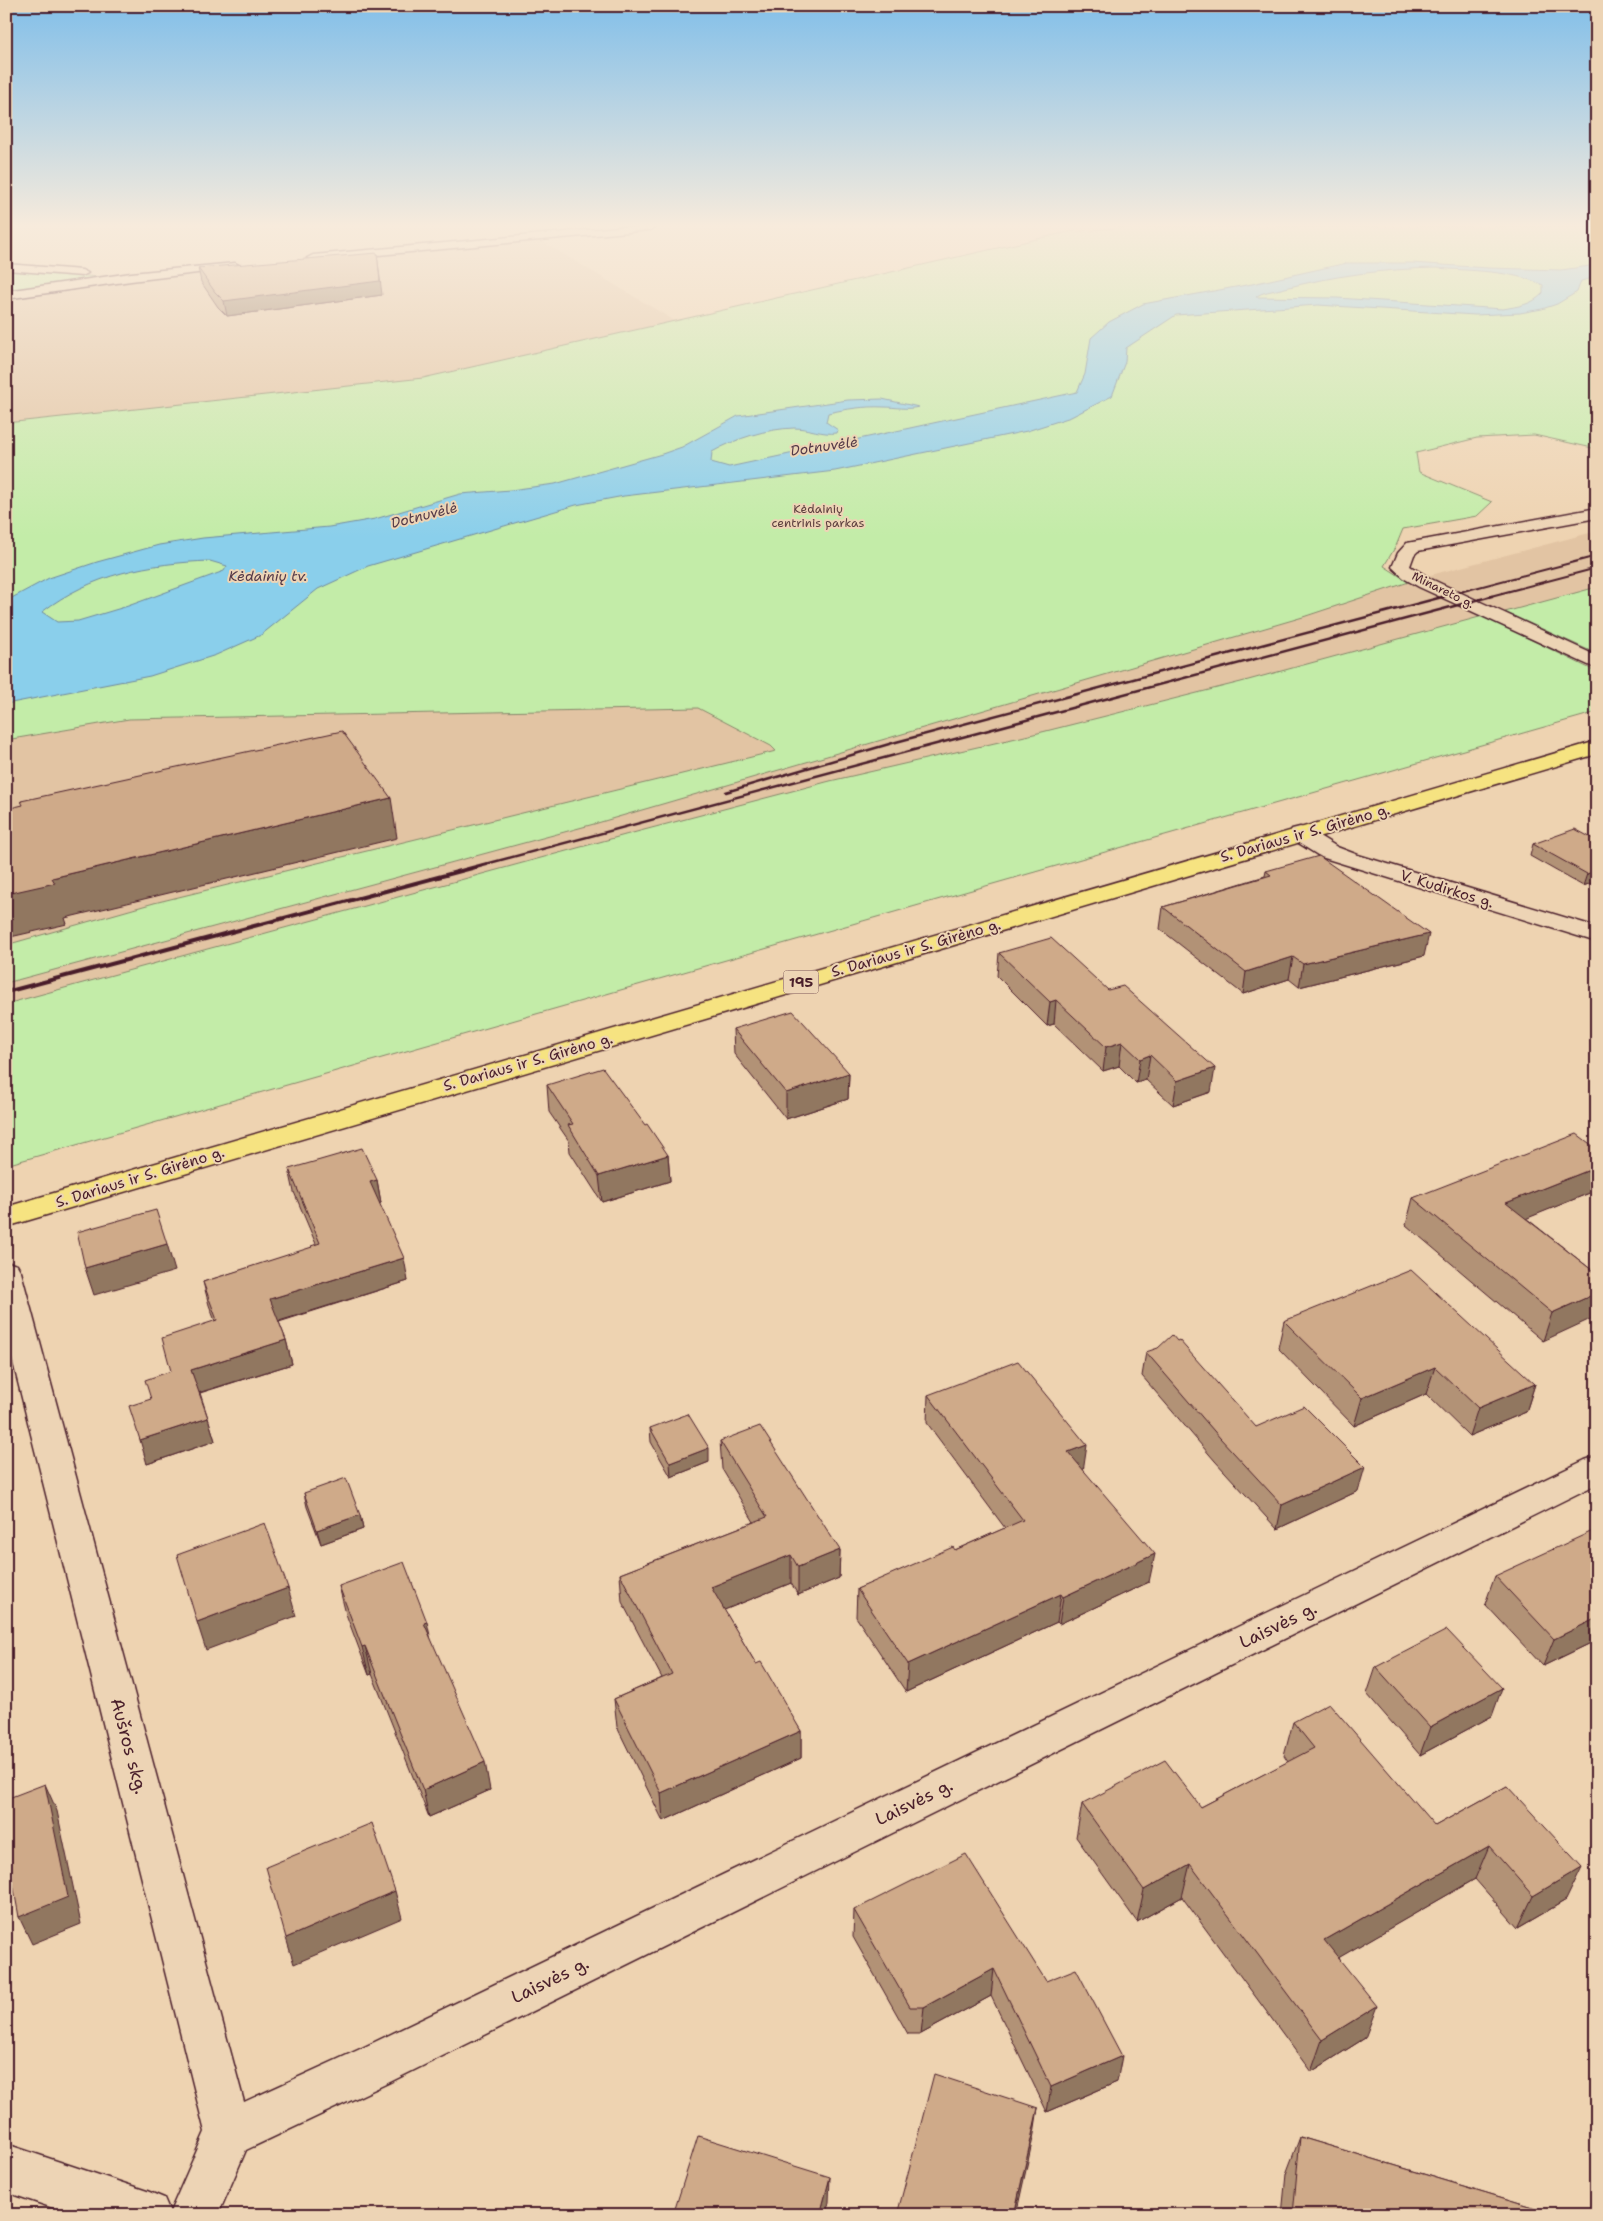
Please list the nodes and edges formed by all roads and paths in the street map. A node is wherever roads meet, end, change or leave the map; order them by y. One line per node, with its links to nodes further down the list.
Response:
1 (1597, 513): 2 (street, Minareto g.)
2 (1597, 663)
3 (1597, 747): 4 (main road, S. Dariaus ir S. Girėno g. / 195)
4 (1300, 834): 5 (street, V. Kudirkos g.); 6 (main road, S. Dariaus ir S. Girėno g. / 195)
5 (1597, 935)
6 (6, 1217)
7 (6, 1272): 9 (street, Aušros skg.)
8 (1597, 1469): 9 (street, Laisvės g.)
9 (229, 2133): 12 (street)
10 (6, 2168): 11 (street)
11 (148, 2215)
12 (193, 2215)

